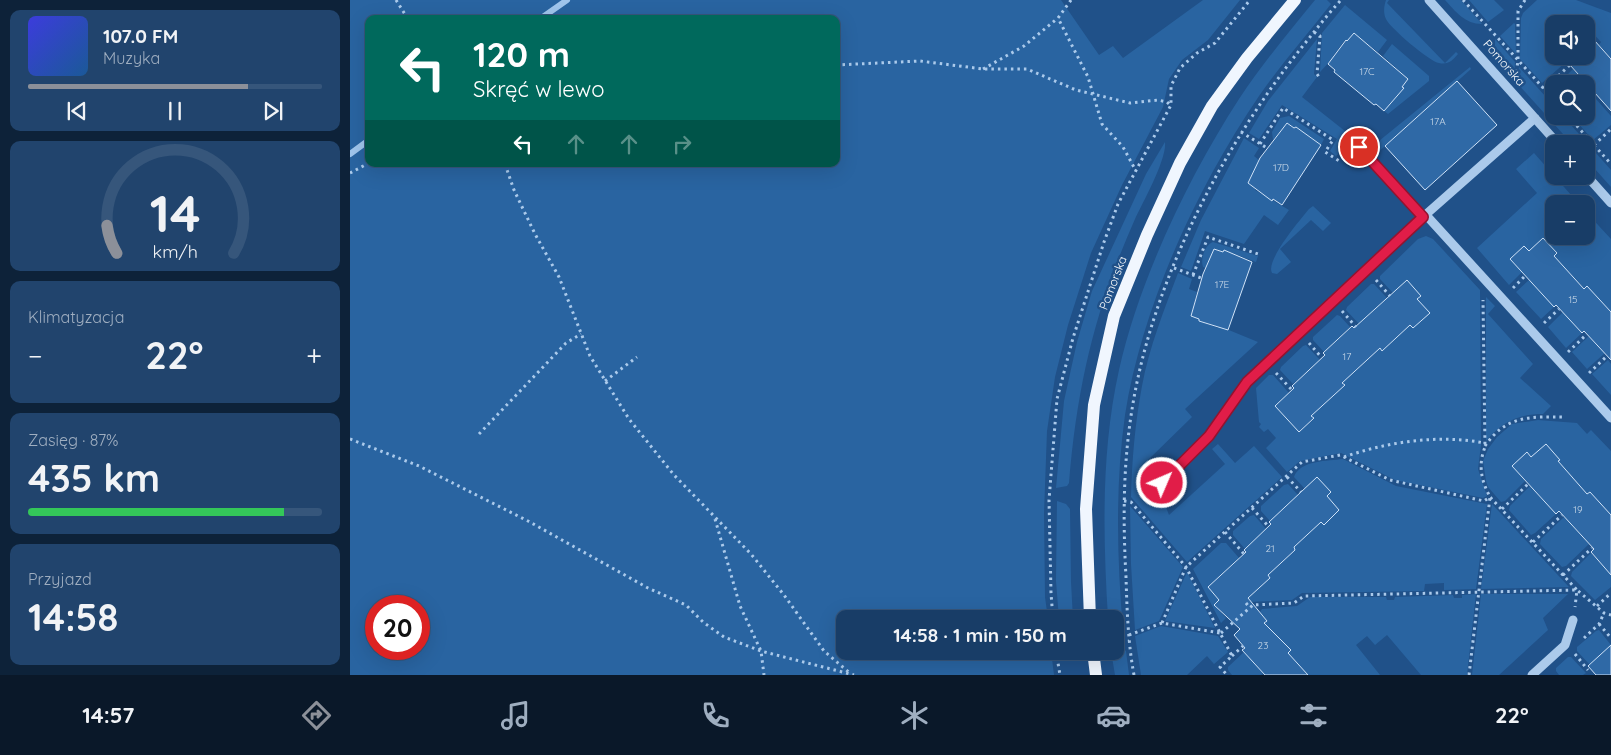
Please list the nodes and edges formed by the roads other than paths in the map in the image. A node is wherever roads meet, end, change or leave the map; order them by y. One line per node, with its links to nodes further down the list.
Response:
1 (1295, 0): 11 (main road, Pomorska)
2 (1430, 0): 3 (street, Pomorska)
3 (1535, 118): 4 (street, Pomorska); 8 (street)
4 (1550, 135)
5 (1359, 147): 8 (street)
6 (1595, 185): 7 (street)
7 (1611, 203)
8 (1425, 216): 9 (street); 10 (street)
9 (1611, 418)
10 (1162, 483)
11 (1090, 610)
12 (1573, 620): 15 (street)
13 (1094, 660): 14 (main road)
14 (1096, 675)
15 (1532, 675)

